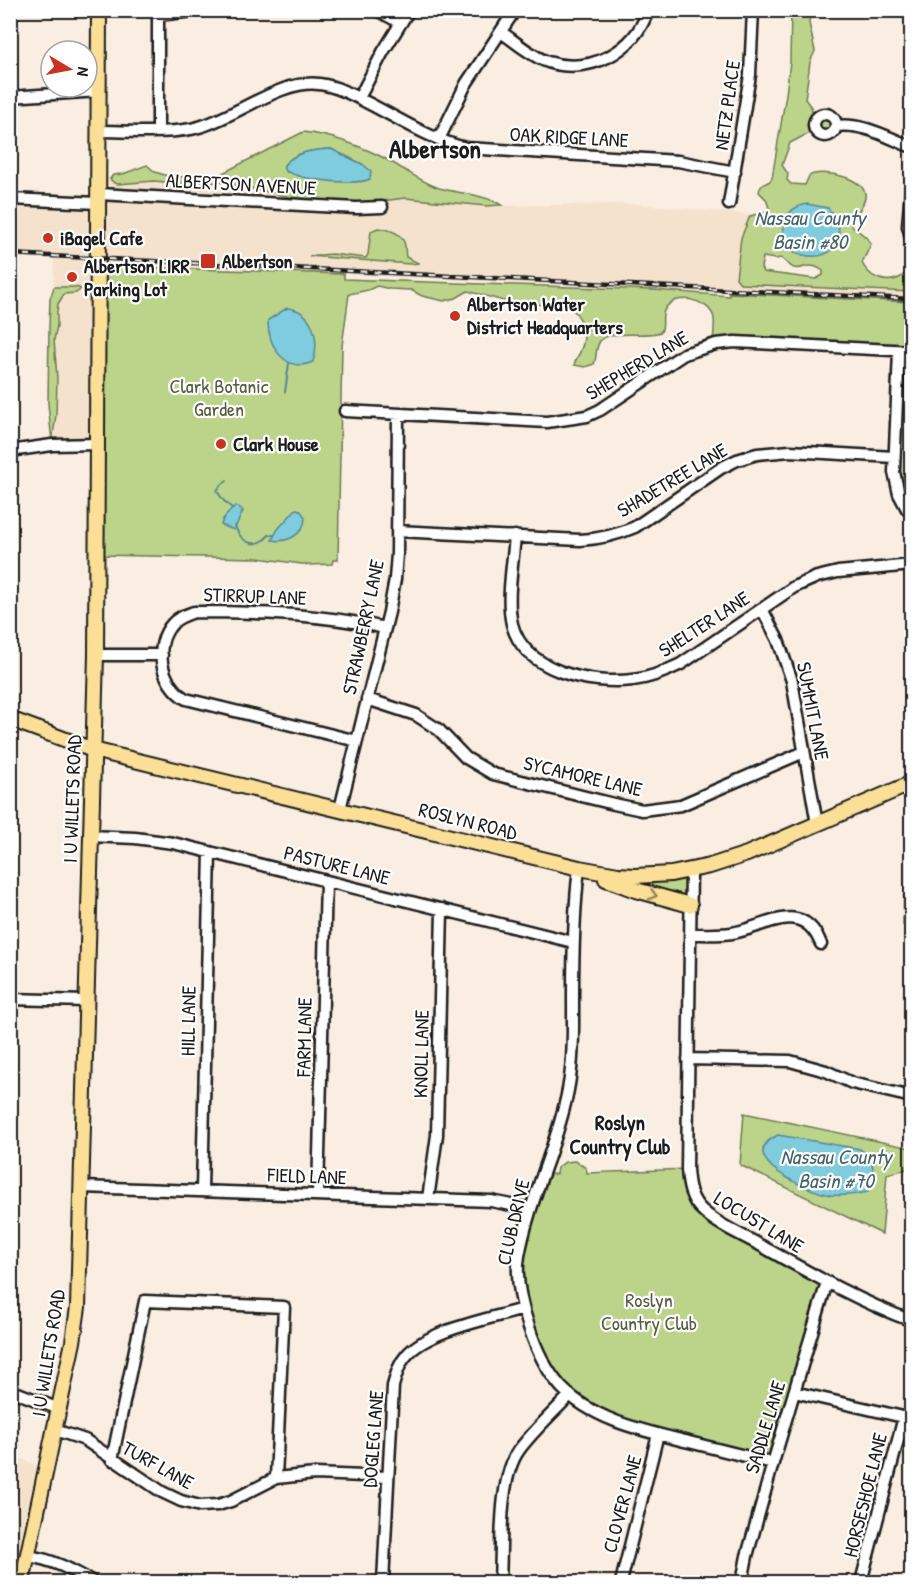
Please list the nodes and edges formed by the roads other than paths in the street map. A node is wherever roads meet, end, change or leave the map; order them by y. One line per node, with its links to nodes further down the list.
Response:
1 (99, 10): 11 (main road, I U WILLETS ROAD)
2 (203, 10): 8 (street)
3 (377, 10): 9 (street)
4 (409, 10): 9 (street)
5 (515, 10): 10 (street)
6 (648, 10): 10 (street)
7 (753, 10): 21 (street, NETZ PLACE)
8 (158, 13): 18 (street)
9 (401, 23): 14 (street)
10 (501, 32): 19 (street)
11 (99, 39)
12 (39, 95): 13 (street)
13 (10, 97)
14 (359, 98): 18 (street, OAK RIDGE LANE); 19 (street, OAK RIDGE LANE)
15 (99, 99): 17 (main road, I U WILLETS ROAD)
16 (836, 126): 20 (street)
17 (99, 131): 18 (street, OAK RIDGE LANE); 24 (main road, I U WILLETS ROAD)
18 (158, 131)
19 (438, 139): 21 (street, OAK RIDGE LANE)
20 (912, 147)
21 (735, 172): 25 (street, NETZ PLACE)
22 (912, 178): 27 (street)
23 (10, 199): 24 (street, ALBERTSON AVENUE)
24 (98, 199): 26 (street, ALBERTSON AVENUE); 32 (main road, I U WILLETS ROAD)
25 (729, 204)
26 (382, 207)
27 (912, 241)
28 (899, 351): 29 (street, SHEPHERD LANE); 31 (street, SHEPHERD LANE); 34 (street)
29 (912, 351)
30 (345, 411): 31 (street, SHEPHERD LANE)
31 (398, 414): 36 (street, STRAWBERRY LANE)
32 (98, 444): 33 (street); 41 (main road, I U WILLETS ROAD)
33 (10, 451)
34 (894, 457): 35 (street); 37 (street, SHADETREE LANE)
35 (910, 509)
36 (397, 531): 37 (street, SHADETREE LANE); 40 (street, STRAWBERRY LANE)
37 (514, 536): 39 (street, SHELTER LANE)
38 (912, 565): 39 (street, SHELTER LANE)
39 (762, 609): 47 (street, SUMMIT LANE)
40 (385, 628): 42 (street, STIRRUP LANE); 43 (street, STRAWBERRY LANE)
41 (96, 655): 42 (street); 46 (main road, I U WILLETS ROAD)
42 (162, 655): 45 (street)
43 (367, 699): 45 (street, STRAWBERRY LANE); 47 (street, SYCAMORE LANE)
44 (10, 719): 46 (main road, ROSLYN ROAD)
45 (357, 741): 49 (street, STRAWBERRY LANE)
46 (93, 750): 49 (main road, ROSLYN ROAD); 51 (main road, I U WILLETS ROAD)
47 (804, 752): 50 (street, SUMMIT LANE)
48 (912, 783): 50 (main road, ROSLYN ROAD)
49 (340, 809): 53 (main road, ROSLYN ROAD)
50 (817, 824): 54 (main road, ROSLYN ROAD)
51 (90, 836): 52 (street, PASTURE LANE); 62 (main road, I U WILLETS ROAD)
52 (210, 852): 55 (street, PASTURE LANE); 66 (street, HILL LANE)
53 (579, 868): 54 (main road, ROSLYN ROAD); 56 (main road, one-way to 56); 59 (street, CLUB DRIVE)
54 (691, 870): 56 (street, LOCUST LANE)
55 (326, 881): 57 (street, PASTURE LANE); 67 (street, FARM LANE)
56 (690, 905): 58 (street, LOCUST LANE)
57 (442, 909): 59 (street, PASTURE LANE); 68 (street, KNOLL LANE)
58 (690, 934): 60 (street); 63 (street, LOCUST LANE)
59 (573, 942): 69 (street, CLUB DRIVE)
60 (821, 944)
61 (10, 999): 62 (street)
62 (86, 1001): 65 (main road, I U WILLETS ROAD)
63 (688, 1059): 64 (street); 70 (street, LOCUST LANE)
64 (912, 1097)
65 (81, 1186): 66 (street, FIELD LANE); 76 (main road, I U WILLETS ROAD)
66 (201, 1190): 67 (street, FIELD LANE)
67 (318, 1195): 68 (street, FIELD LANE)
68 (428, 1199): 69 (street, FIELD LANE)
69 (531, 1209): 71 (street, CLUB DRIVE)
70 (827, 1282): 72 (street, LOCUST LANE); 74 (street, SADDLE LANE)
71 (523, 1309): 75 (street, CLUB DRIVE); 82 (street, DOGLEG LANE)
72 (912, 1321)
73 (10, 1390): 76 (street)
74 (794, 1392): 77 (street); 81 (street, SADDLE LANE)
75 (570, 1395): 79 (street, CLUB DRIVE); 88 (street)
76 (59, 1409): 78 (main road, I U WILLETS ROAD)
77 (908, 1418): 91 (street, HORSESHOE LANE)
78 (54, 1430): 80 (street, TURF LANE); 84 (main road, I U WILLETS ROAD)
79 (658, 1434): 81 (street, CLUB DRIVE); 89 (street, CLOVER LANE)
80 (112, 1460): 83 (street, TURF LANE); 83 (street)
81 (773, 1463): 90 (street, SADDLE LANE)
82 (388, 1477): 83 (street, TURF LANE); 87 (street, DOGLEG LANE)
83 (276, 1478)
84 (27, 1556): 85 (main road, I U WILLETS ROAD); 86 (street)
85 (22, 1582)
86 (93, 1582)
87 (383, 1582)
88 (500, 1582)
89 (621, 1582)
90 (742, 1582)
91 (861, 1582)

